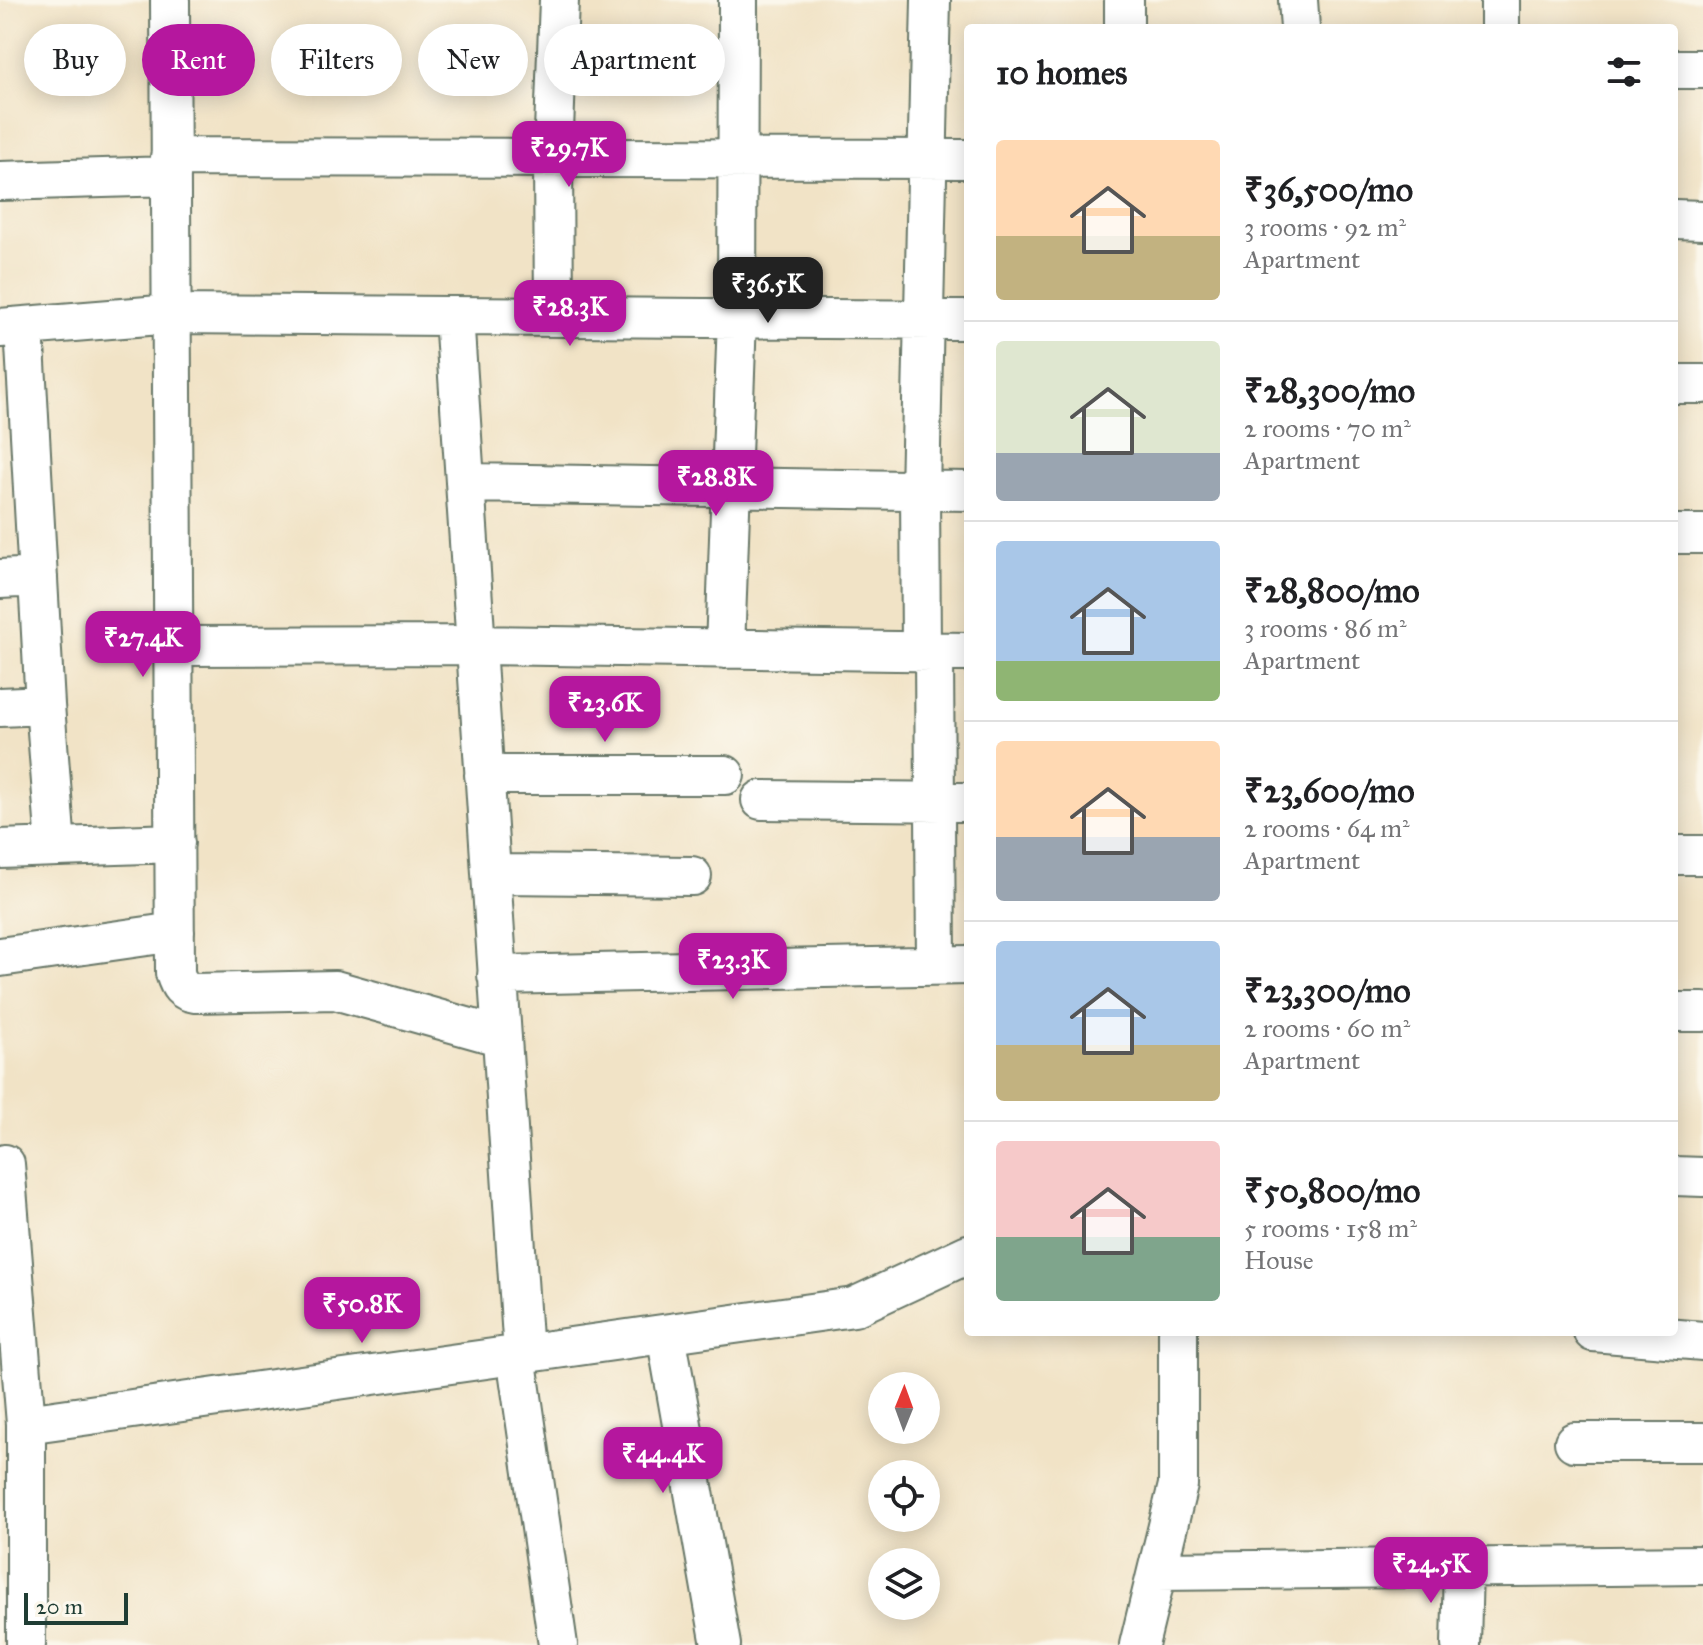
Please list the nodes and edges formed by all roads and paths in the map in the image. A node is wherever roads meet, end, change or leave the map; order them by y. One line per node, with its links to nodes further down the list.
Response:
1 (170, 0): 17 (street)
2 (559, 0): 13 (street)
3 (738, 0): 14 (street)
4 (931, 0): 15 (street)
5 (1124, 0): 8 (street)
6 (1298, 0): 9 (street)
7 (1500, 0): 10 (street)
8 (1124, 24)
9 (1300, 24)
10 (1500, 24)
11 (1678, 69): 12 (street)
12 (1703, 69)
13 (553, 157): 14 (street); 17 (street); 23 (street)
14 (738, 158): 15 (street); 24 (street)
15 (929, 159): 16 (street); 25 (street)
16 (964, 159)
17 (170, 166): 18 (street); 21 (street)
18 (0, 181)
19 (1678, 219): 20 (street)
20 (1703, 220)
21 (172, 314): 22 (street); 27 (street); 40 (street)
22 (454, 316): 23 (street); 31 (street)
23 (554, 317): 24 (street)
24 (737, 318): 25 (street); 32 (street)
25 (926, 320): 26 (street); 33 (street)
26 (964, 320)
27 (12, 327): 30 (street)
28 (1678, 384): 29 (street)
29 (1703, 384)
30 (16, 461): 37 (street)
31 (465, 483): 32 (street); 39 (street)
32 (732, 487): 33 (street); 41 (street)
33 (920, 491): 34 (street); 42 (street)
34 (964, 491)
35 (1678, 534): 36 (street)
36 (1703, 534)
37 (38, 577): 38 (street); 43 (street)
38 (0, 579)
39 (475, 645): 40 (street); 41 (street); 45 (street)
40 (173, 646): 49 (street)
41 (725, 649): 42 (street)
42 (941, 652): 48 (street)
43 (45, 705): 44 (street); 50 (street)
44 (0, 707)
45 (484, 775): 46 (street); 54 (street)
46 (725, 775)
47 (761, 800): 48 (street)
48 (952, 802): 58 (street)
49 (175, 843): 50 (street); 56 (street)
50 (56, 847): 51 (street)
51 (0, 849)
52 (1678, 855): 53 (street)
53 (1703, 855)
54 (491, 874): 55 (street); 59 (street)
55 (692, 876)
56 (175, 932): 57 (street); 62 (street)
57 (0, 957)
58 (952, 965): 59 (street)
59 (497, 975): 62 (street)
60 (1678, 1012): 61 (street)
61 (1703, 1012)
62 (502, 1037): 72 (street)
63 (5, 1164): 71 (street)
64 (1678, 1176): 65 (street)
65 (1703, 1177)
66 (964, 1256): 67 (street)
67 (666, 1334): 72 (street); 81 (street)
68 (1178, 1336): 78 (street)
69 (1642, 1336): 70 (street)
70 (1703, 1341)
71 (10, 1352): 73 (street)
72 (519, 1354): 73 (street); 80 (street)
73 (26, 1424): 79 (street)
74 (1574, 1442): 75 (street)
75 (1703, 1442)
76 (1703, 1565): 77 (street)
77 (1463, 1567): 78 (street); 83 (street)
78 (1157, 1571): 82 (street)
79 (26, 1645)
80 (558, 1645)
81 (721, 1645)
82 (1139, 1645)
83 (1461, 1645)

